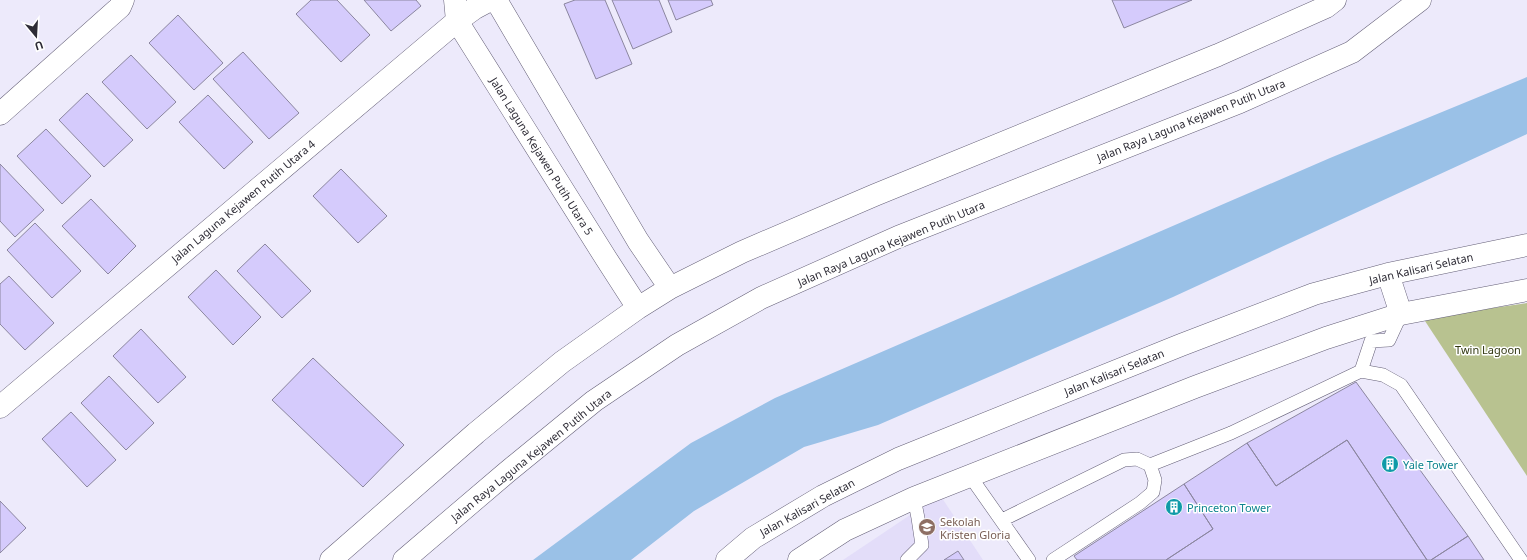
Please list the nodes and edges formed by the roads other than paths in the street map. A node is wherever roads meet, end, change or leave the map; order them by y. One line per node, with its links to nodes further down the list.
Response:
1 (123, 0): 7 (street)
2 (490, 0): 6 (street, Jalan Laguna Kejawen Putih Utara 4)
3 (496, 0): 10 (street)
4 (1336, 0): 10 (street)
5 (1420, 0): 21 (street, Jalan Raya Laguna Kejawen Putih Utara)
6 (456, 10): 12 (street, Jalan Laguna Kejawen Putih Utara 5); 15 (street, Jalan Laguna Kejawen Putih Utara 4)
7 (0, 114)
8 (1527, 245): 9 (street, Jalan Kalisari Selatan)
9 (1388, 274): 13 (street); 22 (street, Jalan Kalisari Selatan)
10 (670, 288): 12 (street)
11 (1527, 290): 13 (street)
12 (638, 308): 20 (street)
13 (1401, 314): 14 (lane); 17 (street)
14 (1361, 371): 16 (lane); 27 (lane)
15 (0, 407)
16 (1150, 465): 19 (lane); 26 (lane)
17 (970, 476): 18 (street); 19 (lane)
18 (914, 498): 23 (street); 24 (lane)
19 (1002, 520): 25 (lane)
20 (331, 560)
21 (404, 560)
22 (727, 560)
23 (800, 560)
24 (907, 560)
25 (1029, 560)
26 (1053, 560)
27 (1521, 560)

